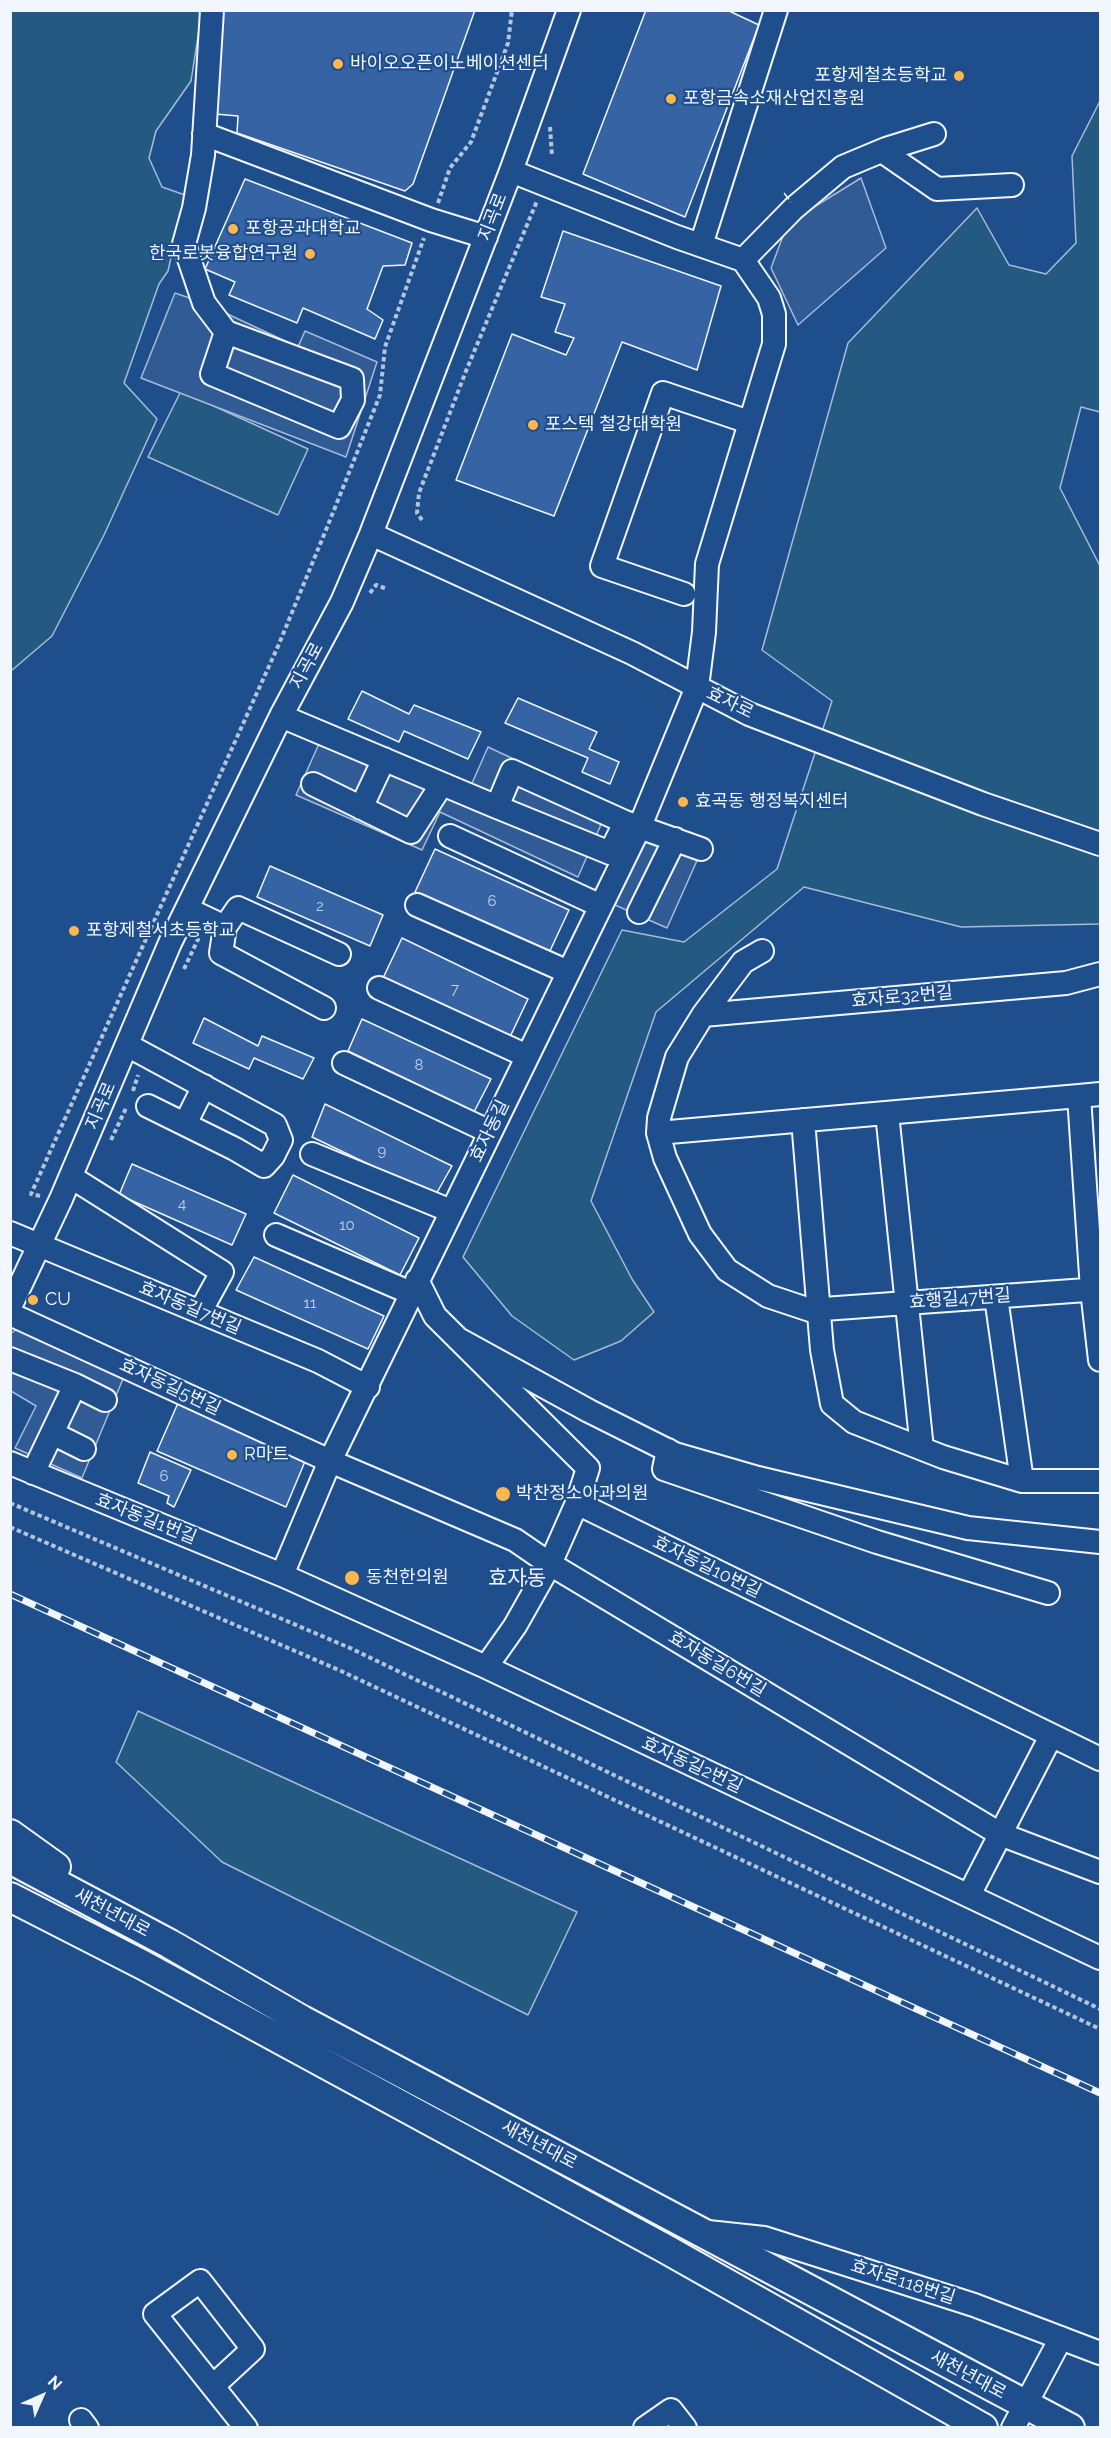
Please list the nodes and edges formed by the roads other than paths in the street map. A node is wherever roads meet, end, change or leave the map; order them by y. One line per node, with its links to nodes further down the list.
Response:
1 (212, 10): 4 (street)
2 (569, 10): 7 (street, 지곡로)
3 (776, 10): 10 (street)
4 (204, 134): 9 (street); 12 (street)
5 (934, 134): 6 (street)
6 (882, 151): 8 (street); 11 (street)
7 (511, 171): 9 (street, 지곡로); 10 (street)
8 (1012, 185)
9 (486, 237): 14 (street, 지곡로)
10 (701, 245): 11 (street)
11 (743, 260): 13 (street, 효자동길)
12 (226, 332): 12 (street)
13 (749, 422): 15 (street); 16 (street, 효자동길)
14 (371, 534): 16 (street, 효자로); 17 (street, 지곡로)
15 (684, 594)
16 (698, 687): 23 (street, 효자동길); 26 (street, 효자로)
17 (281, 716): 18 (street); 30 (street, 지곡로)
18 (384, 759): 20 (street); 22 (street)
19 (313, 784): 22 (street)
20 (442, 784): 21 (street); 22 (street)
21 (497, 807): 23 (street); 23 (street)
22 (361, 808)
23 (633, 824): 25 (street); 29 (street, 효자동길)
24 (450, 836): 29 (street)
25 (675, 839): 27 (street); 31 (street)
26 (1101, 844)
27 (701, 849)
28 (417, 905): 35 (street)
29 (601, 906): 35 (street, 효자동길)
30 (187, 909): 32 (street); 40 (street, 지곡로)
31 (639, 912)
32 (225, 927): 34 (street); 38 (street)
33 (762, 951): 39 (street)
34 (339, 954)
35 (568, 972): 41 (street, 효자동길)
36 (1101, 974): 39 (street, 효자로32번길)
37 (379, 988): 41 (street)
38 (324, 1008)
39 (703, 1015): 50 (street)
40 (127, 1045): 43 (street); 52 (street, 지곡로)
41 (527, 1056): 49 (street, 효자동길)
42 (344, 1063): 49 (street)
43 (204, 1086): 48 (street); 48 (street)
44 (1090, 1095): 46 (street); 58 (street)
45 (148, 1106): 48 (street)
46 (887, 1113): 47 (street); 60 (street)
47 (803, 1120): 50 (street); 62 (street)
48 (185, 1124)
49 (490, 1132): 53 (street, 효자동길)
50 (658, 1133): 62 (street, 효행길47번길)
51 (312, 1154): 53 (street)
52 (71, 1177): 56 (street, 지곡로); 63 (street)
53 (451, 1211): 57 (street, 효자동길)
54 (10, 1233): 56 (street, 효자동길7번길)
55 (276, 1235): 57 (street)
56 (41, 1245): 61 (street, 지곡로); 63 (street, 효자동길7번길)
57 (414, 1286): 65 (street); 69 (street, 효자동길)
58 (1096, 1290): 59 (street, 효행길47번길); 67 (street)
59 (996, 1297): 60 (street, 효행길47번길); 78 (street)
60 (905, 1303): 62 (street, 효행길47번길); 73 (street)
61 (10, 1306)
62 (819, 1309): 73 (street)
63 (200, 1312): 69 (street, 효자동길7번길)
64 (10, 1314): 75 (street, 효자동길5번길)
65 (458, 1339): 74 (street); 80 (street)
66 (10, 1359): 68 (street)
67 (1101, 1360)
68 (75, 1385): 70 (street); 71 (street)
69 (368, 1387): 75 (street, 효자동길)
70 (105, 1400)
71 (52, 1433): 72 (street); 77 (street)
72 (84, 1449)
73 (922, 1449): 78 (street)
74 (668, 1450): 81 (street); 84 (street)
75 (330, 1461): 82 (street, 효자동길6번길); 83 (street, 효자동길)
76 (10, 1464): 77 (street, 효자동길1번길)
77 (33, 1473): 83 (street, 효자동길1번길)
78 (1022, 1481): 79 (street)
79 (1101, 1481)
80 (578, 1503): 82 (street); 86 (street, 효자동길10번길)
81 (1101, 1542)
82 (550, 1564): 85 (street); 88 (street, 효자동길6번길)
83 (282, 1575): 85 (street, 효자동길2번길)
84 (1048, 1593)
85 (486, 1667): 92 (street, 효자동길2번길)
86 (1051, 1736): 87 (street, 효자동길10번길); 88 (street)
87 (1101, 1760)
88 (1000, 1833): 91 (street, 효자동길6번길); 92 (street)
89 (10, 1834): 95 (main road)
90 (10, 1859): 95 (main road, 새천년대로)
91 (1101, 1872)
92 (969, 1895): 96 (street, 효자동길2번길)
93 (10, 1897): 97 (main road, 새천년대로)
94 (10, 1914): 97 (main road)
95 (140, 1929): 98 (main road, 새천년대로)
96 (1101, 1958)
97 (142, 1965): 106 (main road, 새천년대로)
98 (700, 2231): 99 (street, 효자로118번길); 102 (main road, 새천년대로)
99 (1061, 2338): 100 (street, 효자로118번길); 102 (street)
100 (1101, 2353)
101 (213, 2386): 101 (street); 103 (street)
102 (1018, 2416): 107 (main road, 새천년대로)
103 (246, 2427)
104 (645, 2427): 105 (street)
105 (685, 2427)
106 (982, 2427)
107 (1070, 2427)

